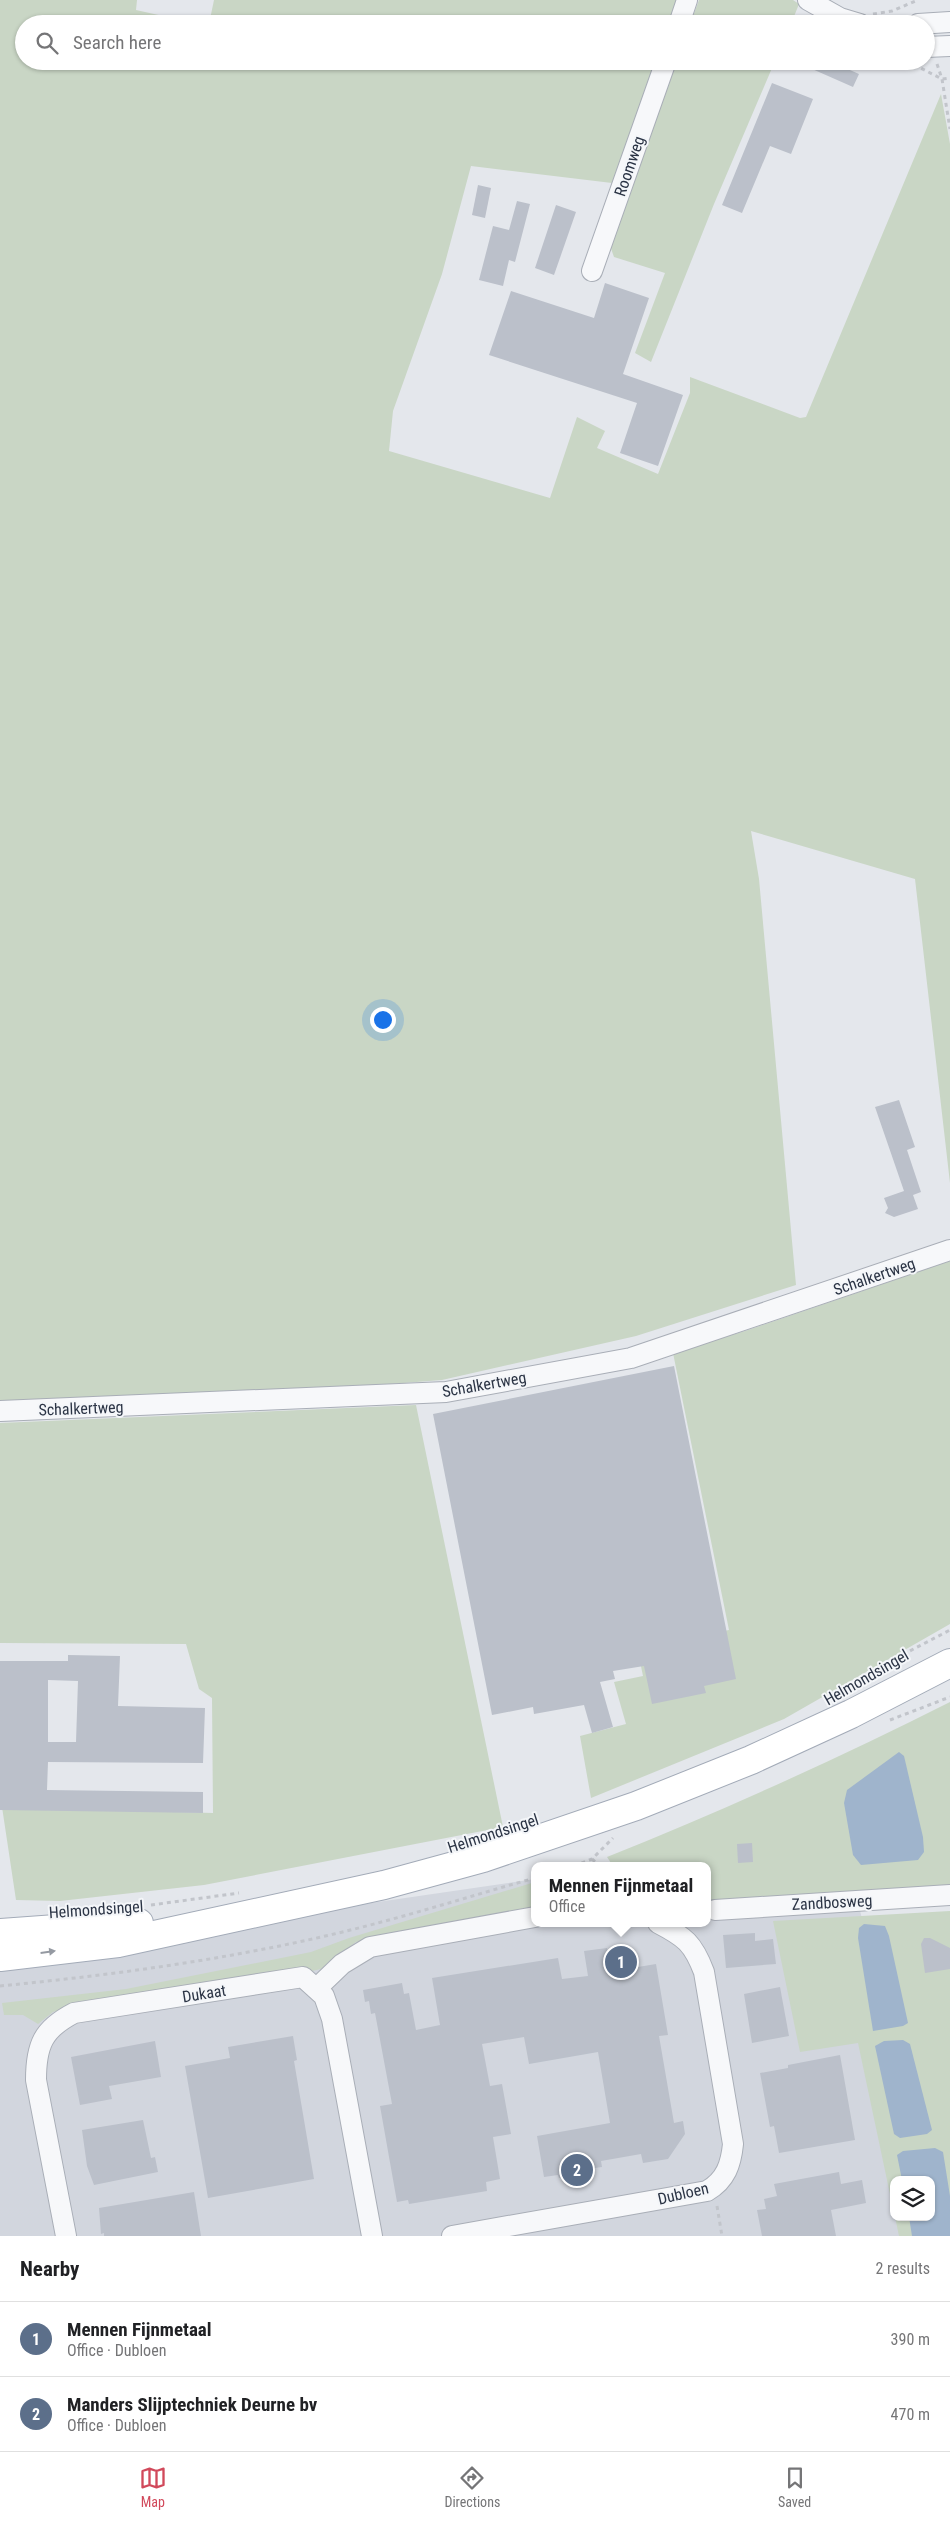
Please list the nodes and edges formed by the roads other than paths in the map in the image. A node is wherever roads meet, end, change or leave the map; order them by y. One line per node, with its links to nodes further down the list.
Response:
1 (687, 0): 3 (street)
2 (808, 0): 4 (street)
3 (682, 15)
4 (835, 15)
5 (950, 22): 6 (street)
6 (935, 23)
7 (950, 46): 8 (street)
8 (935, 47)
9 (663, 70): 10 (street, Roomweg)
10 (592, 271)
11 (950, 1250): 12 (street, Schalkertweg)
12 (0, 1411)
13 (950, 1663): 17 (main road, Helmondsingel)
14 (950, 1895): 15 (street, Zandbosweg)
15 (715, 1910)
16 (531, 1918): 21 (street)
17 (216, 1920): 19 (main road, Helmondsingel); 20 (main road, Helmondsingel, one-way to 17)
18 (665, 1927): 24 (street, Dubloen)
19 (0, 1933)
20 (0, 1957)
21 (317, 1988): 22 (street, Dukaat); 23 (street)
22 (66, 2236)
23 (372, 2236)
24 (452, 2236)

